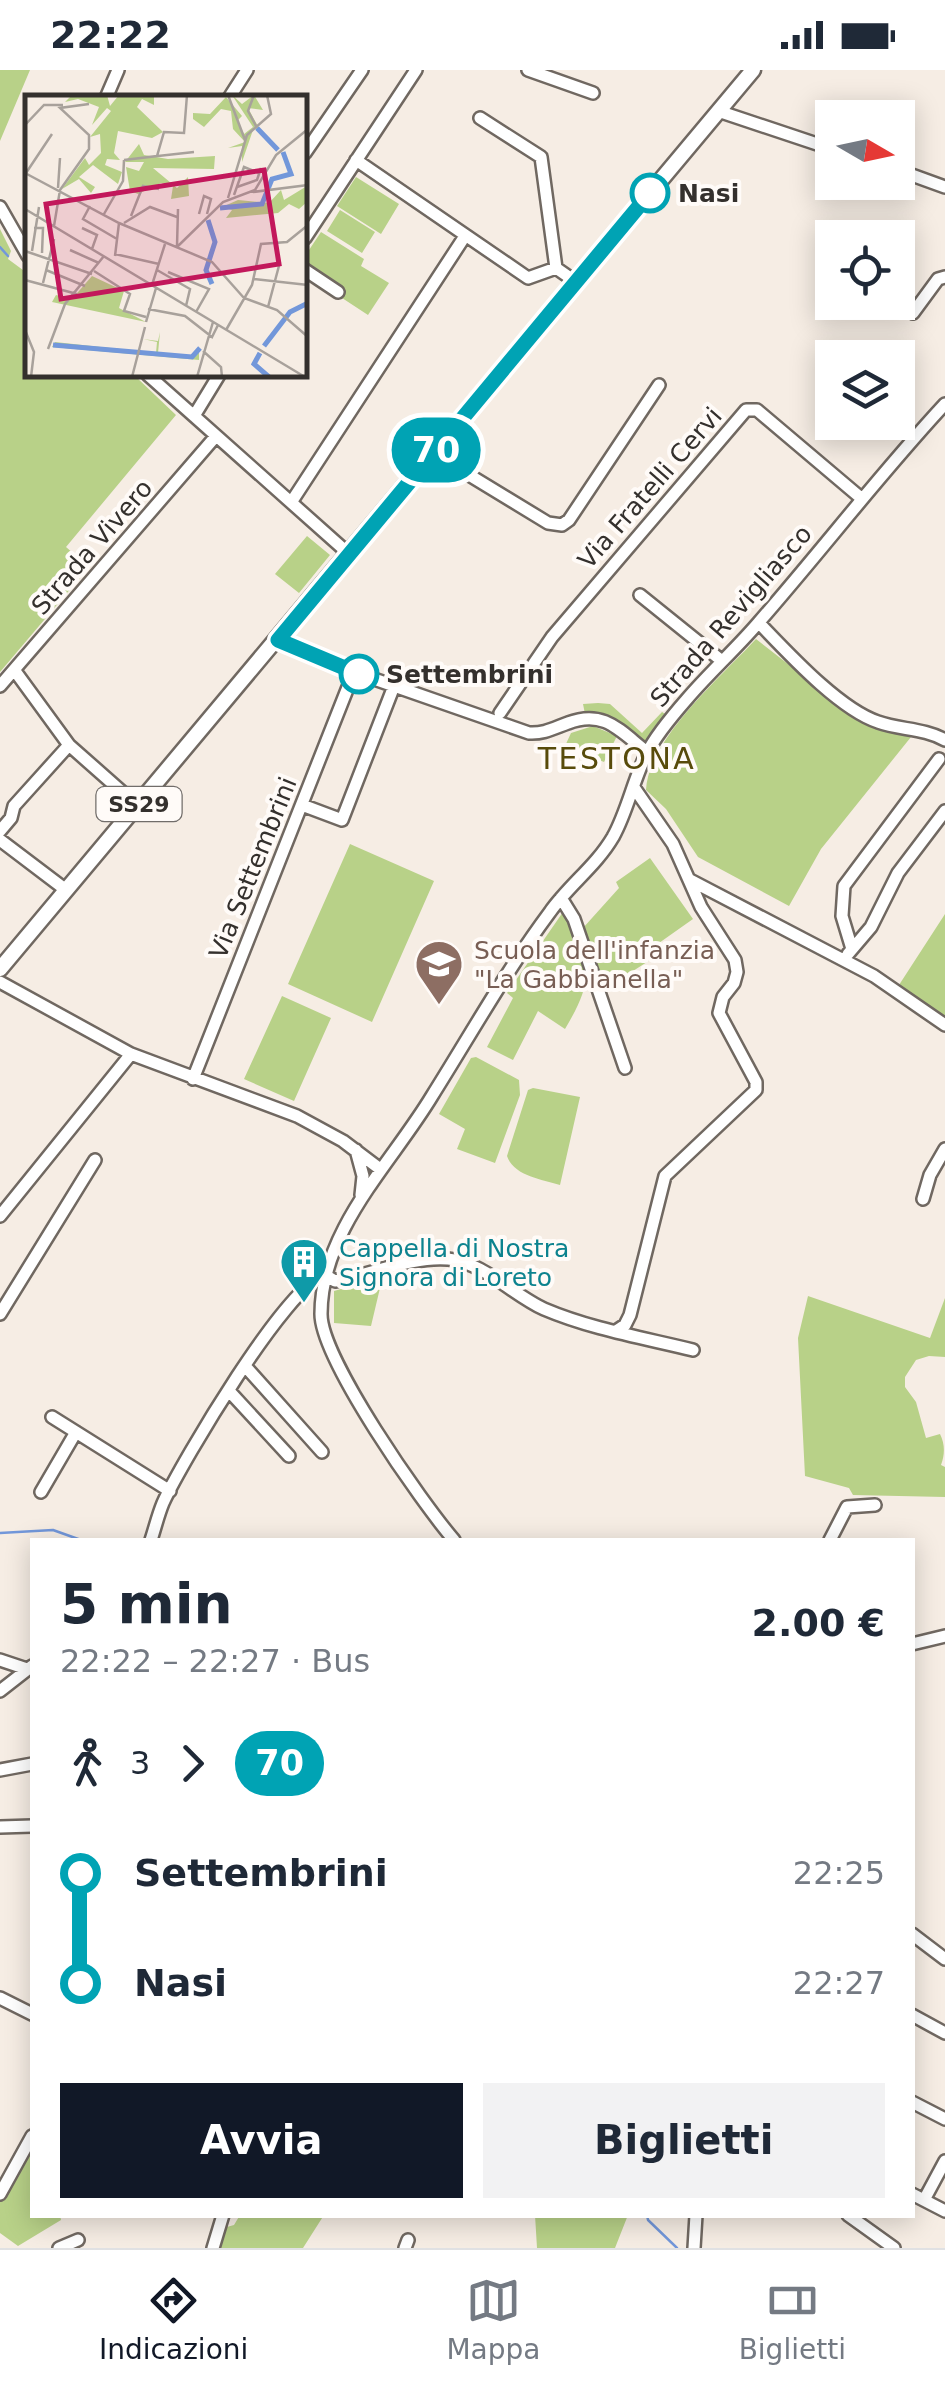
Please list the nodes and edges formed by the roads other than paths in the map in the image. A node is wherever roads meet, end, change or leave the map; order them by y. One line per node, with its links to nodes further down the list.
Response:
1 (118, 70): 9 (street)
2 (247, 70): 10 (street)
3 (362, 70): 14 (street)
4 (416, 70): 15 (street)
5 (528, 70): 7 (street)
6 (753, 70): 11 (main road, SS29)
7 (553, 75): 8 (street)
8 (593, 93)
9 (107, 95)
10 (231, 95)
11 (718, 111): 13 (street); 27 (main road, SS29)
12 (480, 118): 24 (street)
13 (815, 144)
14 (308, 150)
15 (356, 160): 19 (street); 21 (street)
16 (915, 176): 17 (street)
17 (945, 187)
18 (0, 207): 22 (street)
19 (308, 233)
20 (25, 236): 22 (street)
21 (465, 236): 24 (street); 38 (street)
22 (20, 243): 23 (street)
23 (25, 251)
24 (556, 268): 27 (street)
25 (308, 272): 28 (street)
26 (945, 277): 29 (street)
27 (576, 282): 36 (main road, SS29)
28 (338, 292)
29 (915, 310)
30 (151, 378): 34 (street)
31 (217, 378): 34 (street)
32 (660, 385): 36 (street)
33 (945, 404): 37 (street, Strada Revigliasco)
34 (194, 416): 35 (street)
35 (216, 436): 38 (street); 44 (street, Strada Vivero)
36 (433, 453): 39 (main road, SS29)
37 (861, 498): 41 (street, Strada Revigliasco); 48 (street, Via Fratelli Cervi)
38 (292, 500): 39 (street)
39 (349, 554): 42 (main road, SS29)
40 (640, 595): 43 (street)
41 (758, 623): 43 (street, Strada Revigliasco); 49 (street)
42 (278, 640): 45 (street); 55 (main road, SS29)
43 (722, 661): 51 (street, Strada Revigliasco)
44 (14, 671): 46 (street, Strada Vivero); 50 (street)
45 (354, 672): 47 (street); 54 (street, Via Settembrini)
46 (0, 686)
47 (394, 686): 51 (street); 54 (street)
48 (500, 713)
49 (945, 740)
50 (68, 745): 55 (street); 57 (street)
51 (647, 752): 53 (street, Strada Revigliasco)
52 (940, 759): 56 (street)
53 (635, 789): 59 (street); 61 (street, Strada Revigliasco)
54 (302, 805): 67 (street, Via Settembrini)
55 (138, 806): 60 (main road, SS29)
56 (945, 811)
57 (0, 831)
58 (0, 840): 60 (street)
59 (690, 880): 64 (street); 77 (street)
60 (66, 890): 62 (main road, SS29)
61 (561, 898): 66 (street); 71 (street, Strada Revigliasco)
62 (0, 969)
63 (0, 982): 65 (street)
64 (945, 1025)
65 (131, 1054): 67 (street); 74 (street)
66 (625, 1068)
67 (193, 1080): 69 (street)
68 (945, 1149): 72 (street)
69 (356, 1150): 71 (street); 73 (street)
70 (95, 1160): 76 (street)
71 (380, 1169): 73 (street, Strada Revigliasco)
72 (923, 1199)
73 (360, 1202): 75 (street, Strada Revigliasco)
74 (0, 1216)
75 (325, 1275): 77 (street); 79 (street); 89 (street, Strada Revigliasco)
76 (0, 1314)
77 (616, 1331): 78 (street)
78 (694, 1350)
79 (246, 1366): 80 (street); 83 (street)
80 (230, 1392): 84 (street); 85 (street)
81 (52, 1416): 82 (street)
82 (76, 1432): 85 (street); 86 (street)
83 (322, 1452)
84 (289, 1456)
85 (170, 1491): 88 (street)
86 (41, 1492)
87 (876, 1505): 90 (street)
88 (152, 1538)
89 (453, 1538)
90 (831, 1538)
91 (945, 1636): 92 (street)
92 (915, 1643)
93 (0, 1660): 94 (street)
94 (30, 1668): 95 (street)
95 (0, 1690)
96 (30, 1764): 97 (street)
97 (0, 1770)
98 (30, 1826): 99 (street)
99 (0, 1828)
100 (915, 1936): 101 (street)
101 (945, 1959)
102 (0, 1998): 103 (street)
103 (30, 2013)
104 (915, 2017): 105 (street)
105 (945, 2033)
106 (915, 2104): 107 (street)
107 (945, 2119)
108 (30, 2140): 110 (street)
109 (945, 2161): 111 (street)
110 (0, 2194)
111 (918, 2197): 112 (street)
112 (945, 2211)
113 (222, 2218): 119 (street)
114 (696, 2218): 117 (street)
115 (852, 2218): 120 (street)
116 (78, 2240): 118 (street)
117 (695, 2246)
118 (59, 2248)
119 (213, 2248)
120 (894, 2248)

